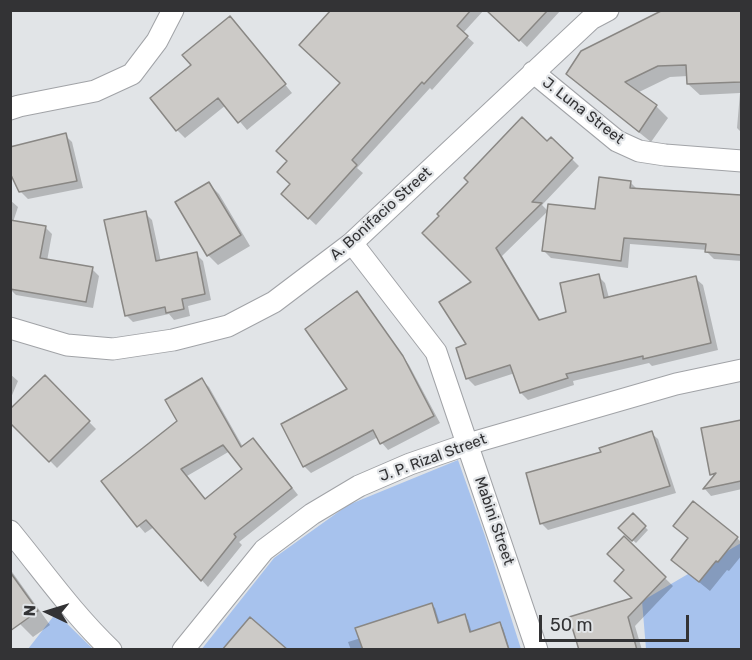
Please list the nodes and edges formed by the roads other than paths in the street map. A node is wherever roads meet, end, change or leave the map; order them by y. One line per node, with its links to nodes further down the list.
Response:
1 (173, 10): 4 (street)
2 (608, 10): 3 (street, A. Bonifacio Street)
3 (533, 72): 5 (street, J. Luna Street); 6 (street, A. Bonifacio Street)
4 (10, 109)
5 (741, 161)
6 (352, 243): 7 (street, A. Bonifacio Street); 9 (street, Mabini Street)
7 (10, 328)
8 (741, 370): 9 (street, J. P. Rizal Street)
9 (468, 444): 12 (street, J. P. Rizal Street); 13 (street, Mabini Street)
10 (10, 531): 11 (street)
11 (111, 650)
12 (183, 650)
13 (537, 650)

